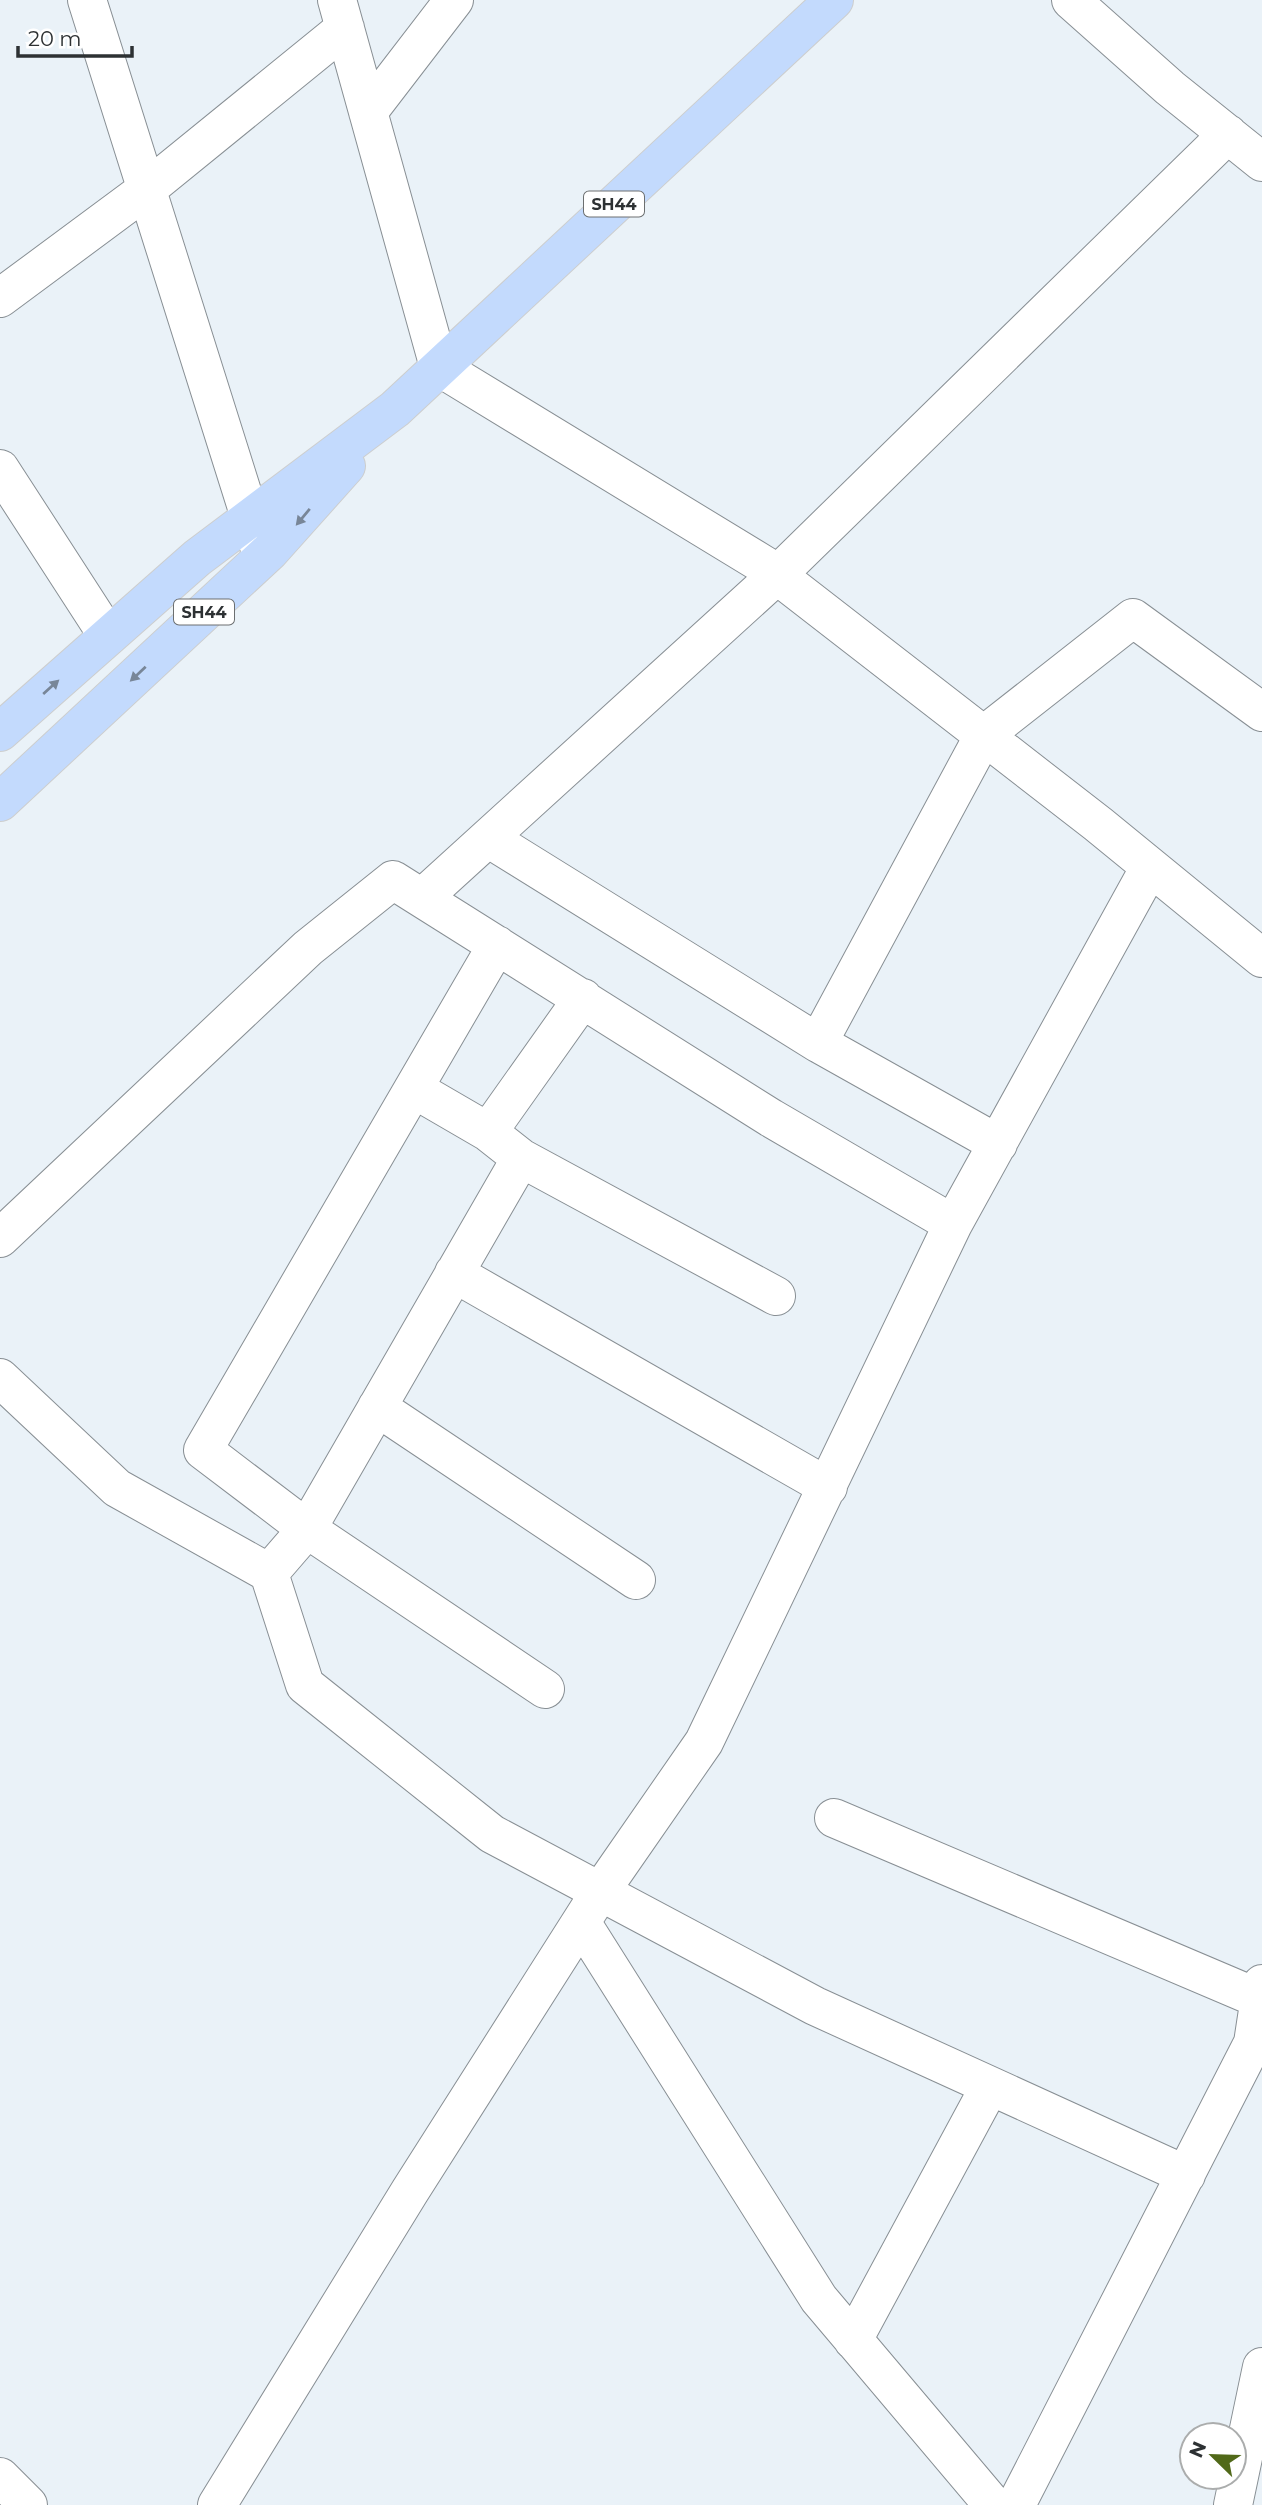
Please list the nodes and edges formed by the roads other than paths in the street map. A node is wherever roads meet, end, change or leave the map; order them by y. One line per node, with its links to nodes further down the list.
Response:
1 (87, 0): 9 (street)
2 (454, 0): 6 (street)
3 (834, 0): 11 (main road, SH44)
4 (1071, 0): 7 (street)
5 (341, 14): 6 (street); 9 (street)
6 (368, 112): 11 (street)
7 (1228, 134): 8 (street); 16 (street)
8 (1262, 162)
9 (147, 189): 10 (street); 14 (street)
10 (0, 298)
11 (439, 367): 12 (main road, SH44); 16 (street)
12 (395, 409): 14 (main road, SH44); 15 (main road, SH44, one-way to 15)
13 (0, 469): 17 (street)
14 (250, 520): 15 (street); 17 (main road, SH44)
15 (262, 558): 21 (main road, SH44, one-way to 21)
16 (776, 575): 20 (street); 22 (street)
17 (108, 636): 19 (main road, SH44, one-way to 17)
18 (1262, 712): 20 (street)
19 (0, 732)
20 (984, 735): 23 (street); 28 (street)
21 (0, 802)
22 (488, 838): 24 (street); 28 (street)
23 (1150, 867): 26 (street); 31 (street)
24 (422, 898): 25 (street); 34 (street)
25 (498, 945): 27 (street); 29 (street)
26 (1262, 958)
27 (583, 998): 30 (street); 33 (street)
28 (818, 1043): 31 (street)
29 (414, 1089): 30 (street); 40 (street)
30 (488, 1132): 32 (street)
31 (998, 1144): 33 (street)
32 (521, 1158): 35 (street); 36 (street)
33 (953, 1224): 39 (street)
34 (0, 1238)
35 (454, 1273): 38 (street); 39 (street)
36 (776, 1296)
37 (0, 1378): 41 (street)
38 (377, 1407): 40 (street); 42 (street)
39 (828, 1487): 45 (street)
40 (307, 1529): 41 (street); 43 (street)
41 (270, 1573): 45 (street)
42 (635, 1580)
43 (545, 1689)
44 (834, 1818): 46 (street)
45 (591, 1907): 47 (street); 49 (street); 53 (street)
46 (1261, 1992): 48 (street)
47 (990, 2086): 48 (street); 49 (street)
48 (1186, 2175): 55 (street)
49 (853, 2340): 54 (street)
50 (1262, 2367): 56 (street)
51 (0, 2477): 52 (street)
52 (28, 2505)
53 (217, 2505)
54 (993, 2505)
55 (1016, 2505)
56 (1233, 2505)

